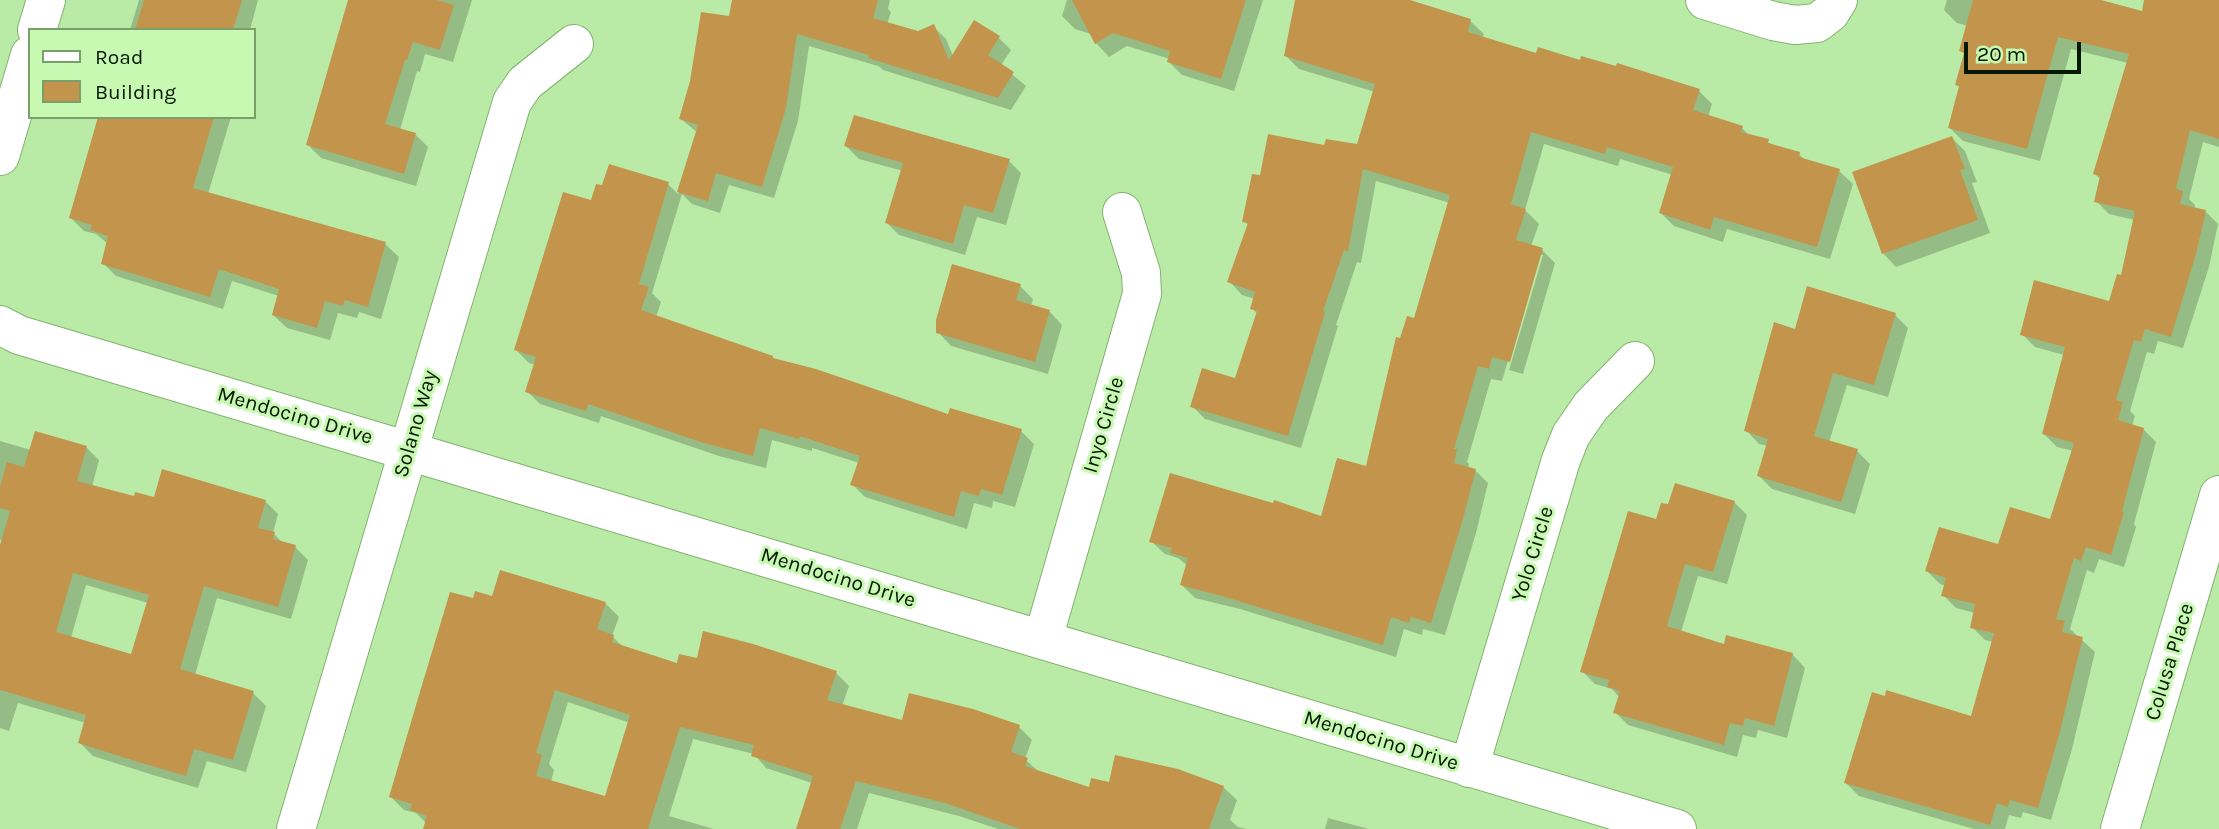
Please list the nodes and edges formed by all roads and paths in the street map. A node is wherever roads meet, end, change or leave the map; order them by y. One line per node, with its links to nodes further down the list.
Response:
1 (46, 0): 4 (street)
2 (1705, 0): 3 (street)
3 (1838, 0)
4 (38, 28)
5 (575, 44): 11 (street, Solano Way)
6 (28, 62): 7 (street)
7 (0, 156)
8 (1122, 212): 13 (street, Inyo Circle)
9 (0, 325): 11 (street, Mendocino Drive)
10 (1635, 361): 14 (street, Yolo Circle)
11 (409, 450): 13 (street, Mendocino Drive); 15 (street, Solano Way)
12 (2219, 495): 17 (street, Colusa Place)
13 (1043, 639): 14 (street, Mendocino Drive)
14 (1469, 768): 16 (street, Mendocino Drive)
15 (296, 829)
16 (1677, 829)
17 (2120, 829)

